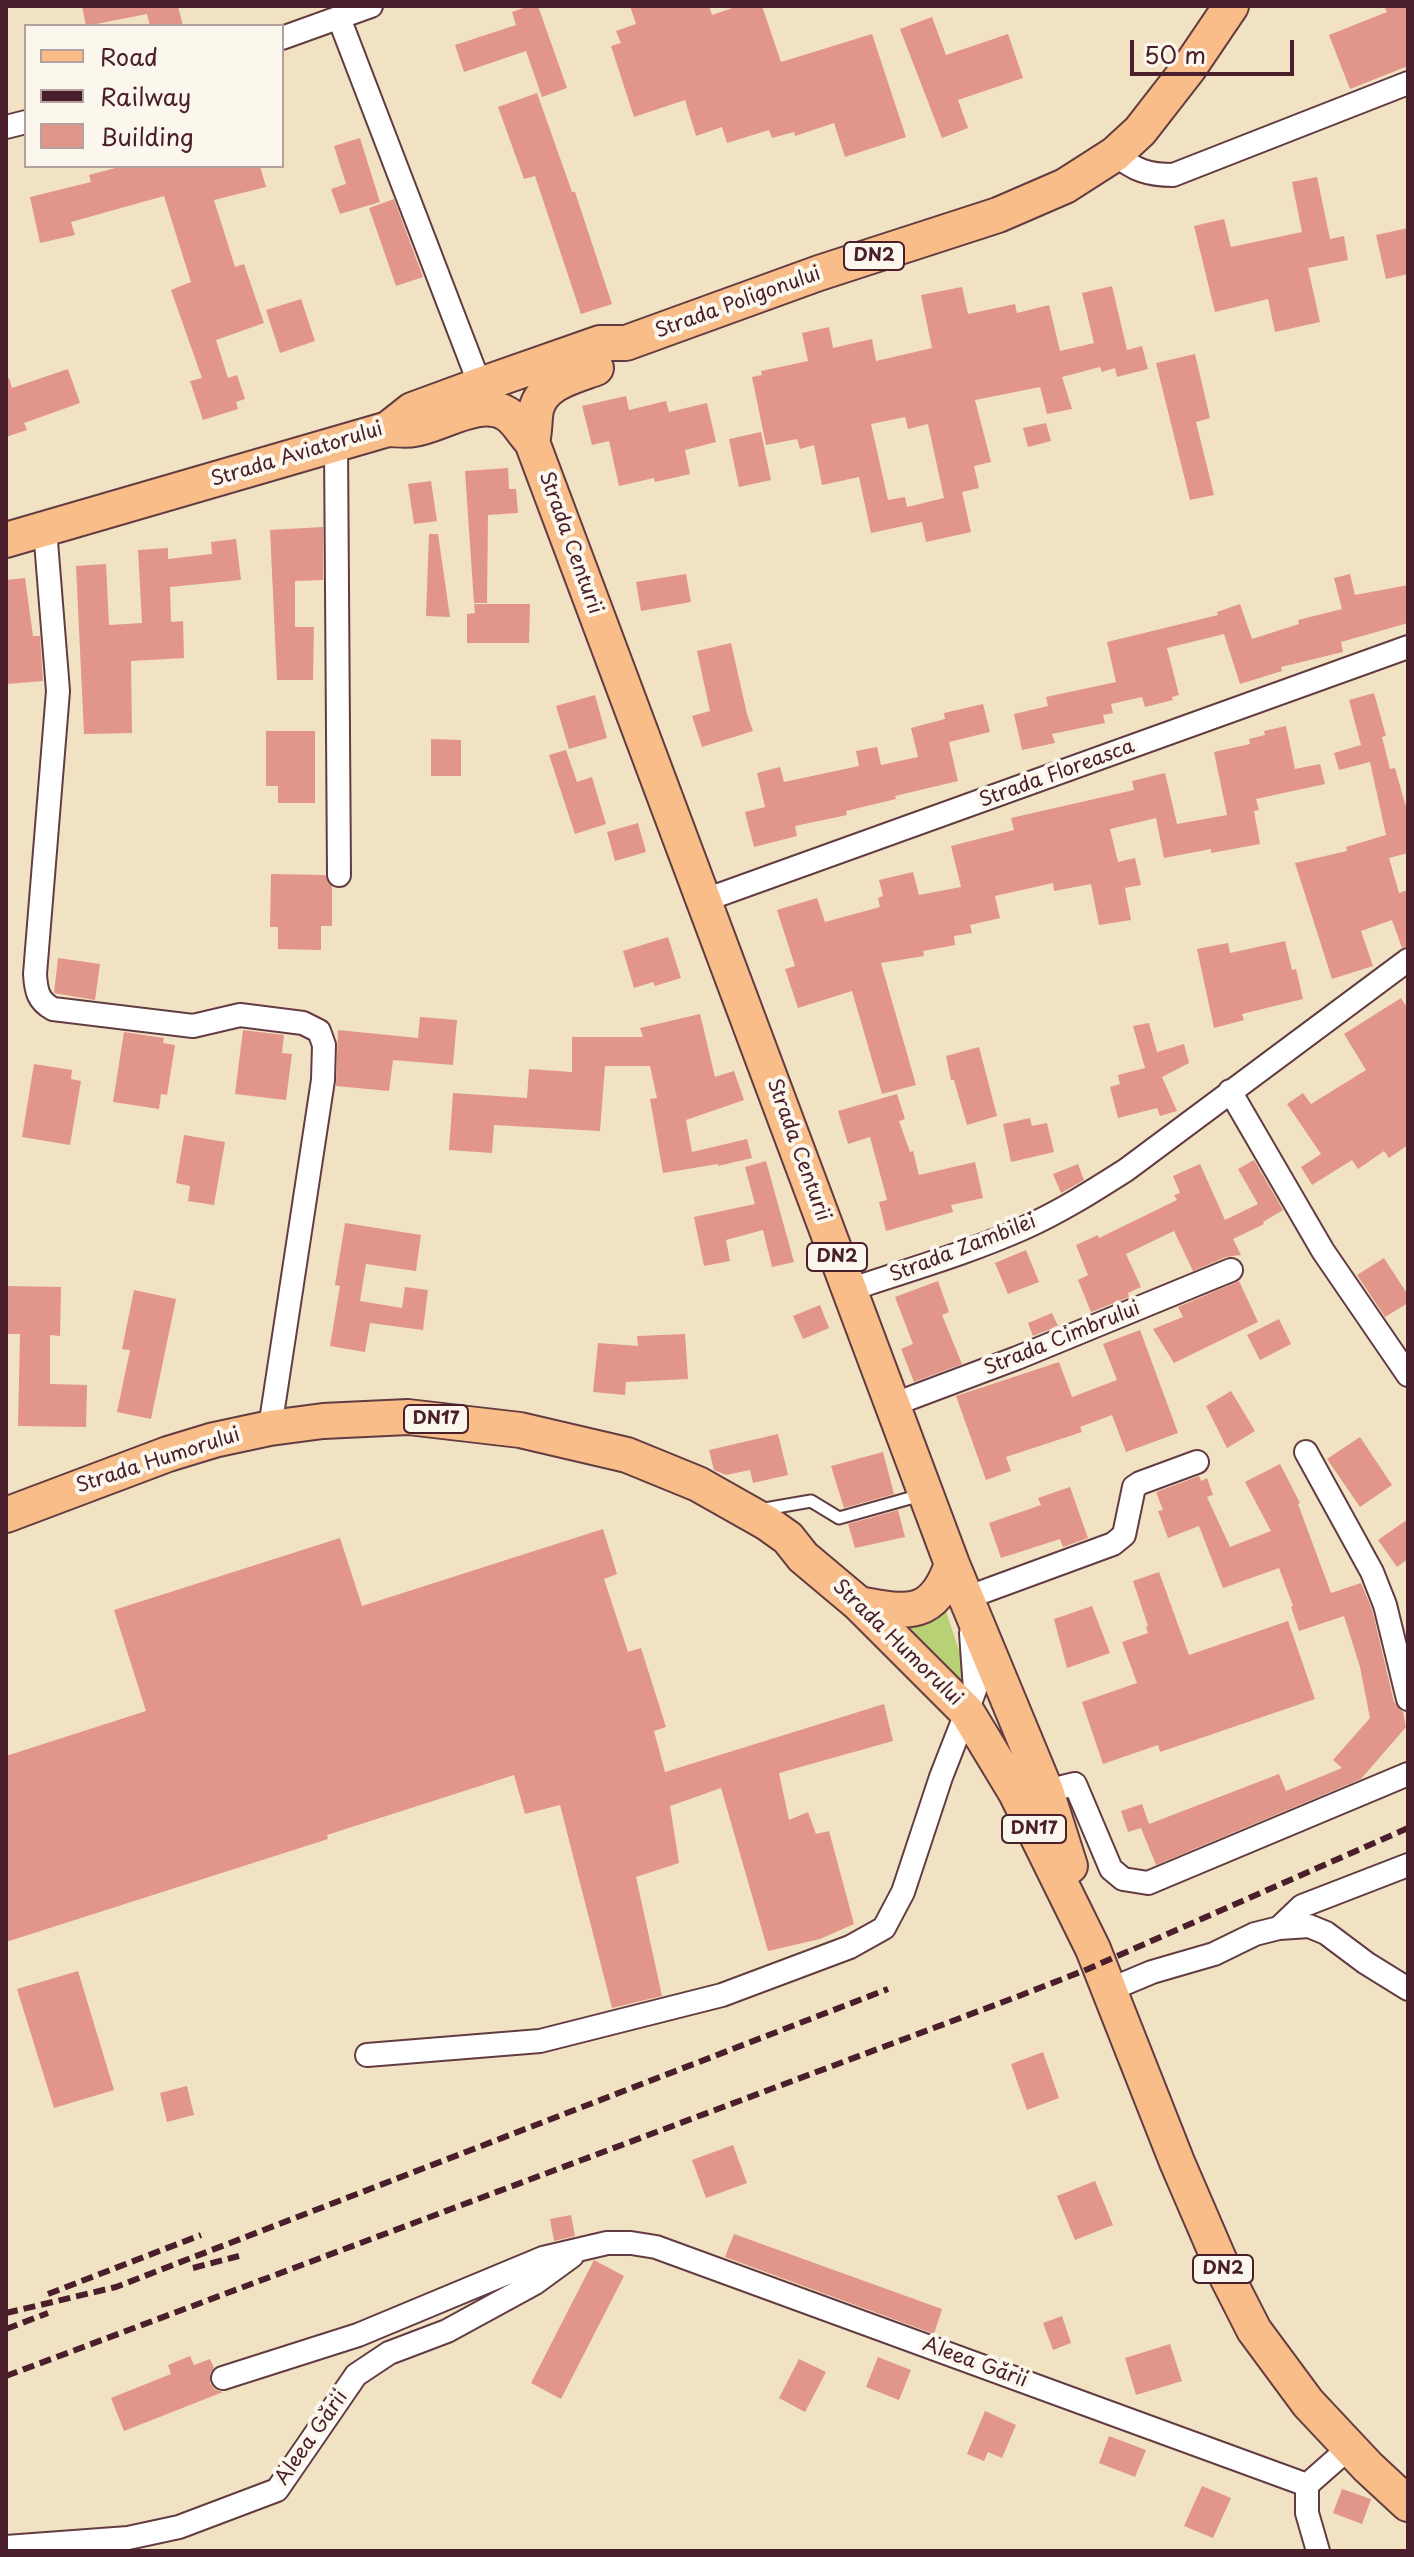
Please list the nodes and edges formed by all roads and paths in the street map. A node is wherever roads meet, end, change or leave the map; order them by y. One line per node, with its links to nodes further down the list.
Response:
1 (371, 6): 3 (street)
2 (1231, 6): 6 (main road, Strada Poligonului / DN2)
3 (339, 18): 4 (street); 8 (street)
4 (284, 37)
5 (1408, 83): 6 (street)
6 (1115, 154): 7 (main road, Strada Poligonului / DN2)
7 (626, 343): 8 (main road, Strada Aviatorului); 10 (main road, DN2)
8 (480, 385): 9 (main road, Strada Aviatorului)
9 (388, 429): 10 (main road, Strada Centurii / DN2); 11 (main road, Strada Aviatorului)
10 (532, 442): 16 (main road, Strada Centurii / DN2)
11 (336, 444): 12 (main road, Strada Aviatorului); 15 (street)
12 (45, 529): 13 (main road, Strada Aviatorului); 23 (street)
13 (6, 540)
14 (1408, 647): 16 (street, Strada Floreasca)
15 (339, 875)
16 (705, 900): 20 (main road, Strada Centurii / DN2)
17 (1408, 960): 18 (street, Strada Zambilei)
18 (1230, 1091): 20 (street, Strada Zambilei); 21 (street)
19 (1231, 1270): 22 (street, Strada Cimbrului)
20 (849, 1290): 22 (main road, Strada Centurii / DN2)
21 (1408, 1375)
22 (892, 1405): 27 (main road, Strada Centurii / DN2)
23 (270, 1428): 24 (main road, Strada Humorului / DN17); 29 (main road, Strada Humorului / DN17)
24 (599, 1451): 28 (main road, Strada Humorului / DN17); 30 (main road, Strada Humorului / DN17)
25 (1306, 1452): 34 (street)
26 (1197, 1462): 33 (street)
27 (926, 1493): 28 (lane); 31 (main road, Strada Centurii / DN2)
28 (749, 1512): 30 (main road, Strada Humorului / DN17)
29 (6, 1515)
30 (803, 1557): 32 (main road, Strada Humorului / DN17)
31 (952, 1564): 32 (main road); 33 (main road, Strada Centurii / DN2)
32 (859, 1604): 35 (main road, Strada Humorului / DN17)
33 (969, 1606): 35 (street); 37 (main road, Strada Centurii / DN2)
34 (1408, 1699)
35 (967, 1712): 38 (main road); 41 (main road, Strada Humorului / DN17); 44 (street)
36 (1408, 1774): 37 (street)
37 (1046, 1791): 38 (main road, Strada Centurii / DN2)
38 (1060, 1830): 41 (main road, Strada Centurii / DN2)
39 (1408, 1865): 40 (street)
40 (1279, 1928): 42 (street); 43 (street)
41 (1093, 1949): 43 (main road, DN2)
42 (1408, 1989)
43 (1109, 1990): 47 (main road, DN2)
44 (367, 2055)
45 (585, 2247): 46 (street, Aleea Gării); 48 (street, Aleea Gării); 50 (street, Aleea Gării)
46 (223, 2378)
47 (1349, 2448): 48 (street); 49 (main road, DN2)
48 (1307, 2485): 51 (street)
49 (1408, 2504)
50 (6, 2547)
51 (1318, 2551)

